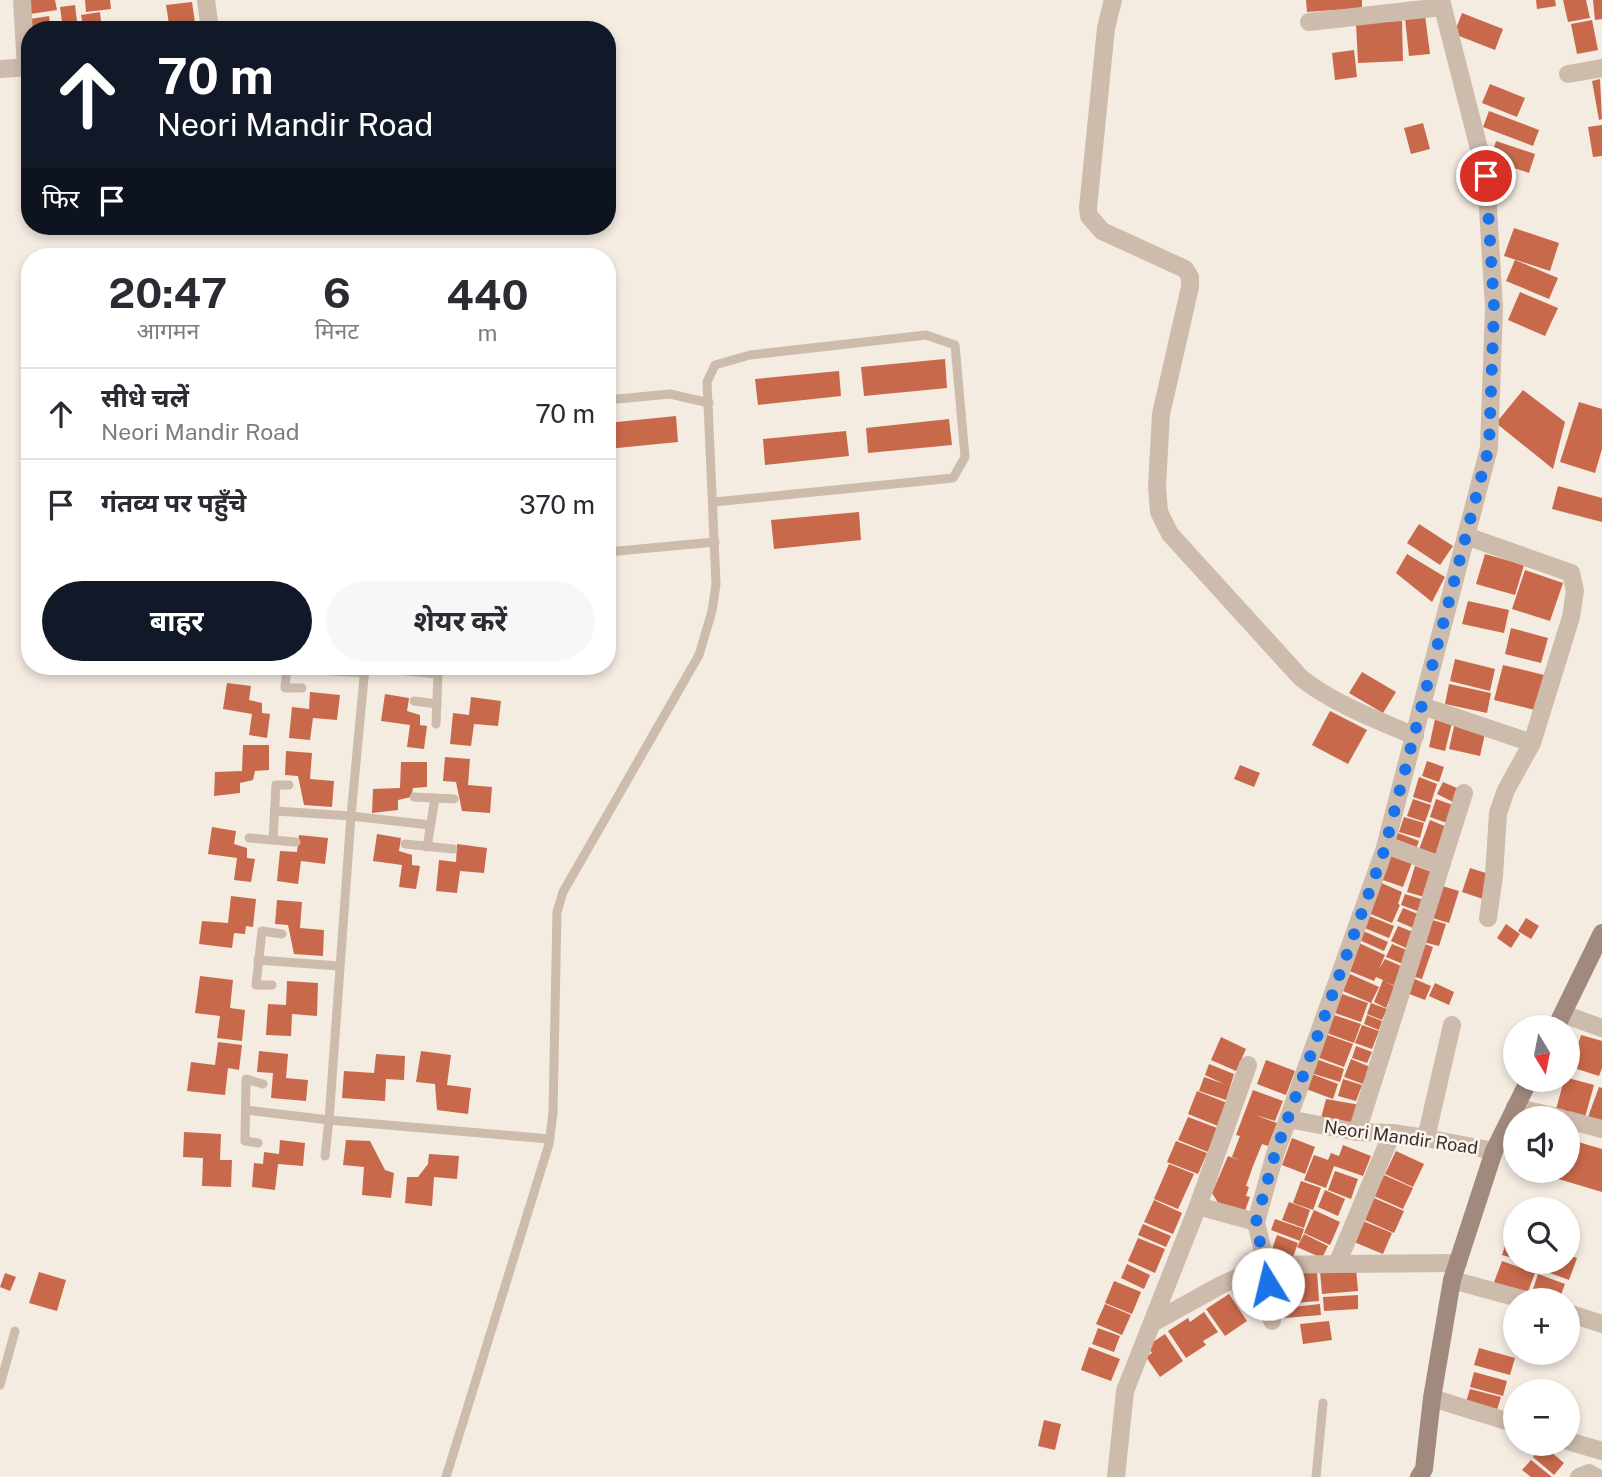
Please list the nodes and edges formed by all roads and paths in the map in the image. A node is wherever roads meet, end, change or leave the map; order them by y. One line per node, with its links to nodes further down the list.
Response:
1 (22, 0): 5 (street)
2 (206, 0): 6 (street)
3 (1113, 0): 26 (street)
4 (1441, 3): 7 (street); 15 (street)
5 (24, 21)
6 (209, 21)
7 (1309, 22)
8 (21, 68): 10 (street)
9 (1602, 68): 11 (street)
10 (0, 69)
11 (1568, 74)
12 (616, 399): 13 (lane)
13 (709, 403): 14 (lane); 14 (lane)
14 (714, 502): 16 (lane)
15 (1466, 536): 24 (street); 27 (street)
16 (715, 542): 17 (lane); 65 (lane)
17 (616, 551)
18 (286, 675): 21 (lane)
19 (364, 675): 34 (lane)
20 (438, 675): 23 (lane)
21 (302, 688)
22 (414, 701): 23 (lane)
23 (437, 704): 25 (lane)
24 (1422, 706): 26 (street); 27 (street)
25 (436, 724)
26 (1415, 736): 40 (street)
27 (1532, 743): 44 (street)
28 (289, 785): 33 (lane)
29 (1464, 793): 43 (street)
30 (414, 797): 31 (lane)
31 (435, 798): 32 (lane); 35 (lane)
32 (454, 799)
33 (275, 811): 34 (lane); 37 (lane)
34 (351, 816): 35 (lane); 48 (lane)
35 (430, 825): 41 (lane)
36 (249, 838): 37 (lane)
37 (273, 840): 38 (lane)
38 (296, 842)
39 (405, 844): 41 (lane)
40 (1386, 845): 43 (street); 57 (street)
41 (427, 847): 42 (lane)
42 (453, 849)
43 (1440, 865): 61 (street)
44 (1488, 918)
45 (1602, 933): 50 (street)
46 (282, 934): 47 (lane)
47 (258, 960): 48 (lane); 49 (lane)
48 (339, 967): 58 (lane)
49 (272, 985)
50 (1563, 1015)
51 (1580, 1024): 53 (street)
52 (1452, 1025): 64 (street)
53 (1602, 1028)
54 (1248, 1065): 69 (street)
55 (263, 1084): 56 (lane)
56 (246, 1110): 58 (lane); 66 (lane)
57 (1288, 1119): 61 (street, Neori Mandir Road); 70 (street)
58 (329, 1120): 65 (lane); 68 (lane)
59 (1580, 1123): 60 (street)
60 (1602, 1129)
61 (1357, 1132): 63 (street, Neori Mandir Road)
62 (1503, 1132): 67 (street)
63 (1392, 1133): 64 (street, Neori Mandir Road); 71 (street)
64 (1426, 1138): 67 (street, Neori Mandir Road)
65 (550, 1139): 87 (lane)
66 (258, 1143)
67 (1494, 1151): 73 (street)
68 (325, 1156)
69 (1198, 1206): 70 (street); 77 (street)
70 (1256, 1222): 72 (street)
71 (1337, 1264): 72 (street); 73 (street)
72 (1266, 1265): 76 (street); 77 (street)
73 (1455, 1271): 74 (street); 81 (street)
74 (1503, 1291)
75 (1580, 1317): 78 (street)
76 (1272, 1321)
77 (1154, 1322): 88 (street)
78 (1602, 1324)
79 (15, 1331): 80 (lane)
80 (0, 1385)
81 (1432, 1398): 83 (street); 86 (street)
82 (1324, 1404): 89 (lane)
83 (1503, 1420)
84 (1580, 1445): 85 (street)
85 (1602, 1451)
86 (1425, 1474)
87 (446, 1477)
88 (1116, 1477)
89 (1316, 1477)
90 (1579, 1477): 91 (street)
91 (1597, 1477)

